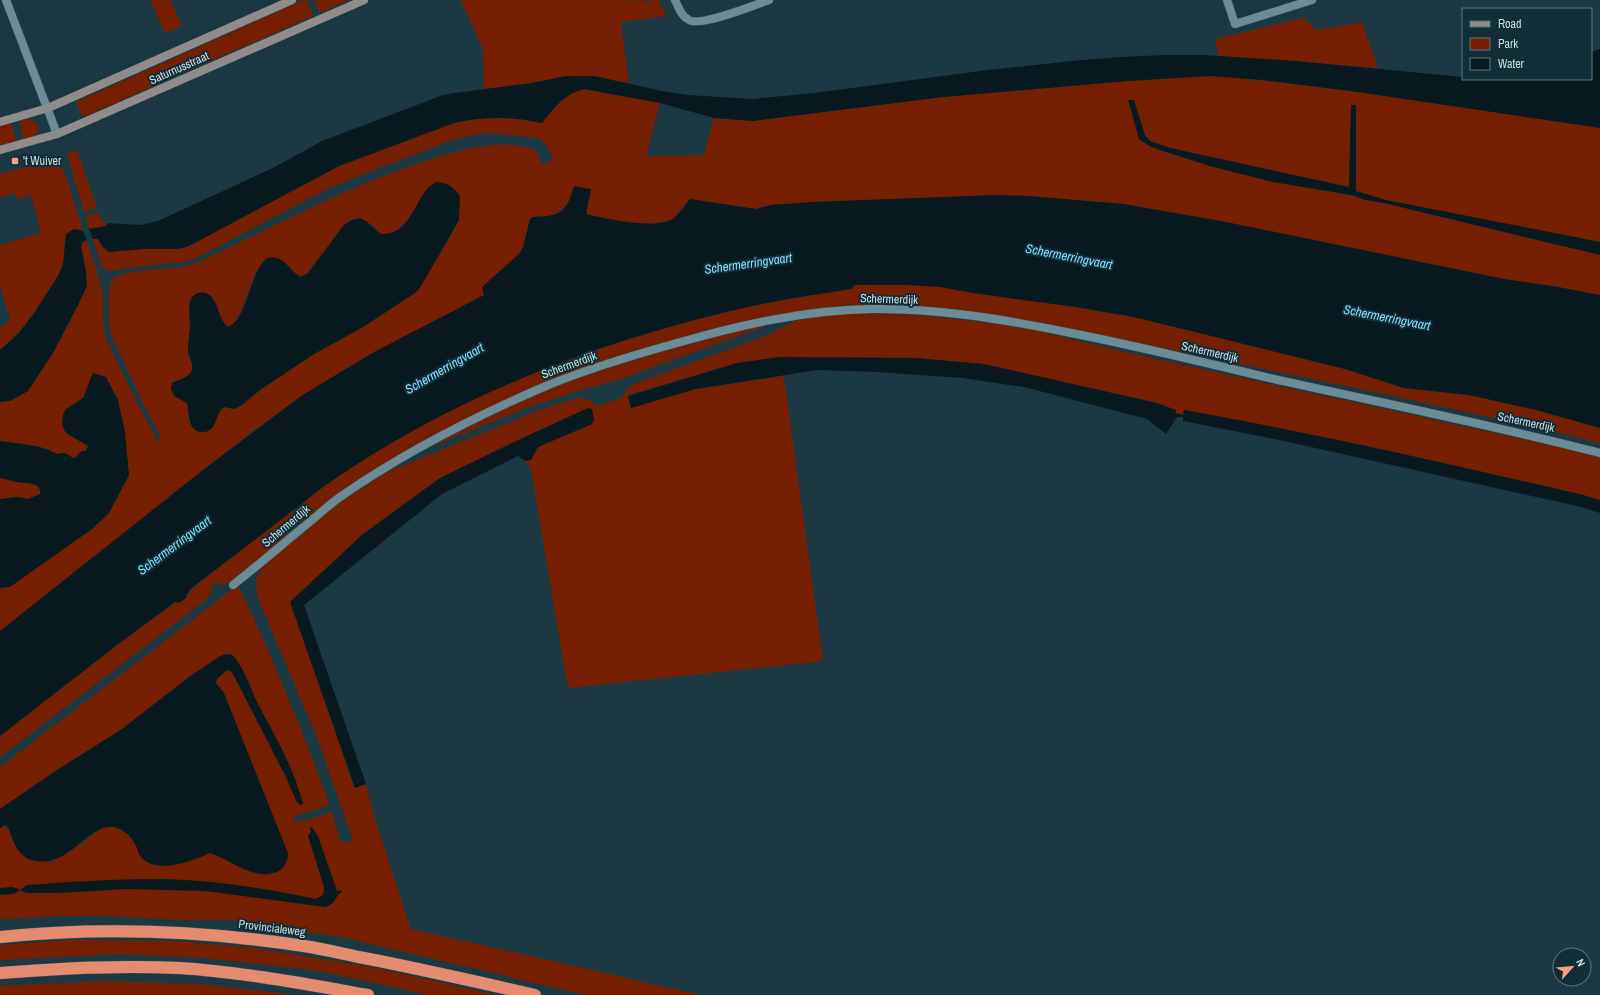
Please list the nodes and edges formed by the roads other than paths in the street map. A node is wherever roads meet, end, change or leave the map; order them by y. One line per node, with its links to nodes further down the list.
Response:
1 (6, 0): 8 (street)
2 (292, 0): 8 (street, Saturnusstraat)
3 (364, 0): 10 (street, Saturnusstraat)
4 (675, 0): 5 (street)
5 (769, 0)
6 (1227, 0): 7 (street)
7 (1312, 0)
8 (48, 108): 9 (street, Saturnusstraat); 10 (street)
9 (0, 122)
10 (57, 134): 11 (street, Saturnusstraat)
11 (0, 150)
12 (1600, 453): 13 (street, Schermerdijk)
13 (232, 585)
14 (0, 937): 17 (highway, Provincialeweg)
15 (0, 973): 16 (highway)
16 (368, 995)
17 (535, 995)

